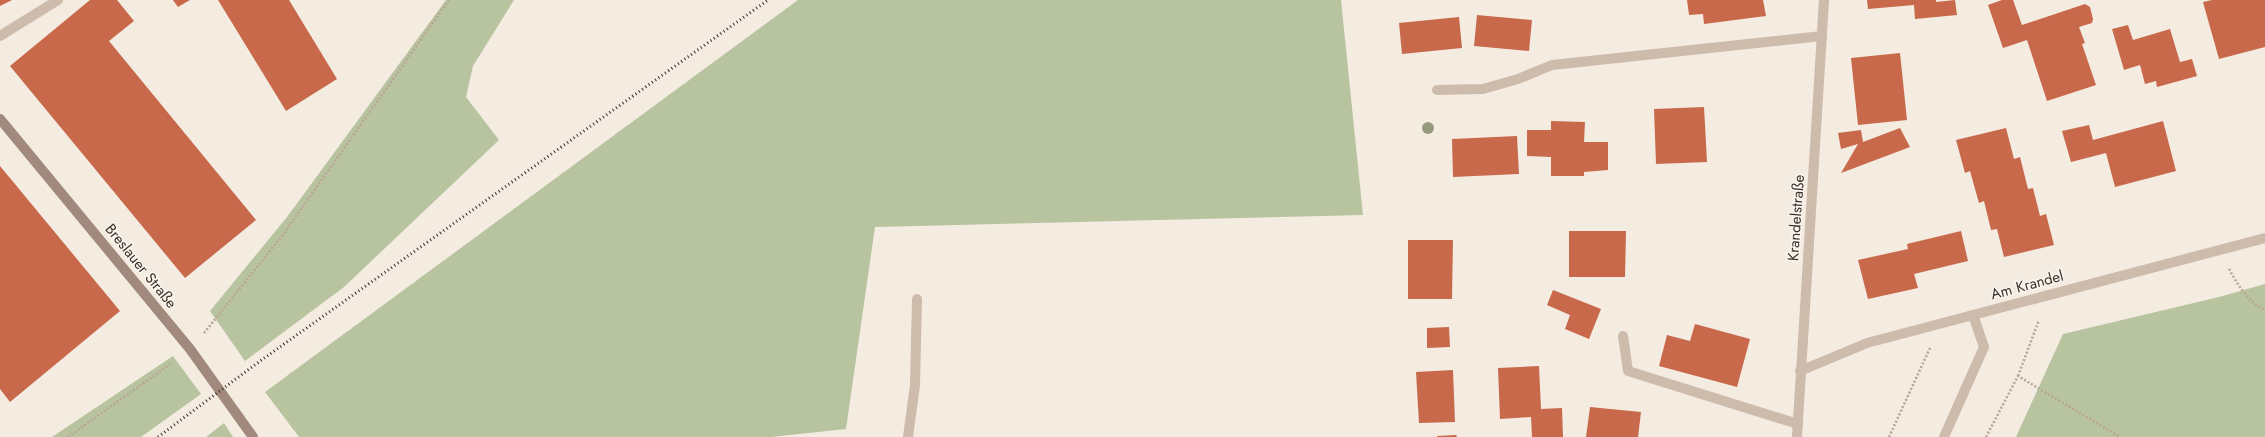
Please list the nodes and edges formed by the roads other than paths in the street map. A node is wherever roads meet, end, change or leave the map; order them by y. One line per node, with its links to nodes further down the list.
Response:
1 (58, 0): 3 (street)
2 (1824, 0): 4 (street, Krandelstraße)
3 (0, 36)
4 (1822, 36): 5 (street); 11 (street, Krandelstraße)
5 (1437, 90)
6 (0, 119): 13 (street, Breslauer Straße)
7 (2265, 238): 9 (street, Am Krandel)
8 (917, 299): 14 (street)
9 (1973, 314): 11 (street, Am Krandel); 16 (street)
10 (1623, 336): 12 (street)
11 (1800, 371): 12 (street, Krandelstraße)
12 (1798, 424): 15 (street, Krandelstraße)
13 (253, 437)
14 (908, 437)
15 (1797, 437)
16 (1944, 437)

